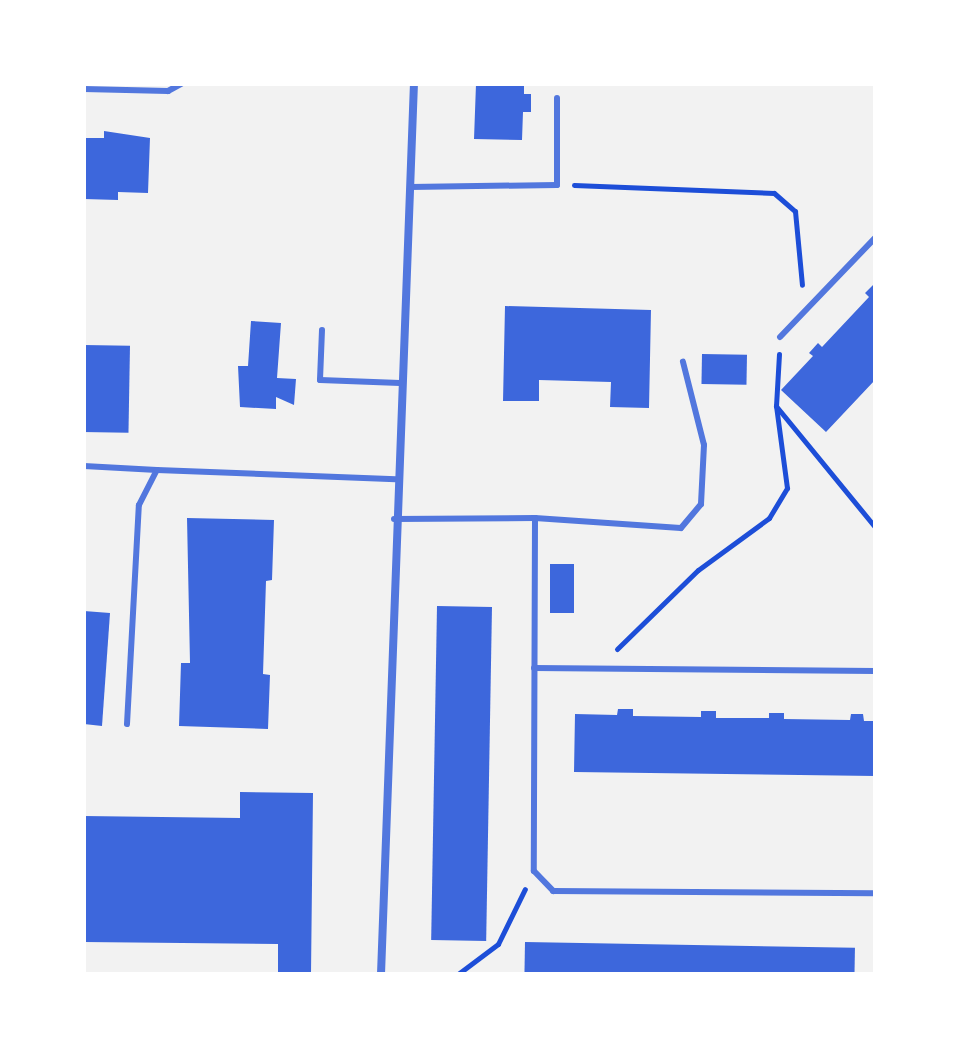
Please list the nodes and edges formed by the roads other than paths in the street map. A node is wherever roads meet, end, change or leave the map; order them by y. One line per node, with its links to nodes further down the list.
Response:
1 (181, 84): 3 (lane)
2 (414, 84): 5 (street)
3 (84, 89)
4 (557, 98): 5 (lane)
5 (410, 187): 10 (street)
6 (875, 238): 8 (lane)
7 (322, 330): 10 (lane)
8 (780, 337)
9 (683, 362): 14 (lane)
10 (400, 383): 13 (street)
11 (84, 466): 12 (lane)
12 (157, 470): 13 (lane); 18 (lane)
13 (396, 479): 15 (street)
14 (535, 518): 15 (lane); 16 (lane)
15 (394, 519): 20 (street)
16 (534, 668): 17 (lane); 19 (lane)
17 (875, 671)
18 (127, 724)
19 (875, 893)
20 (381, 974)

